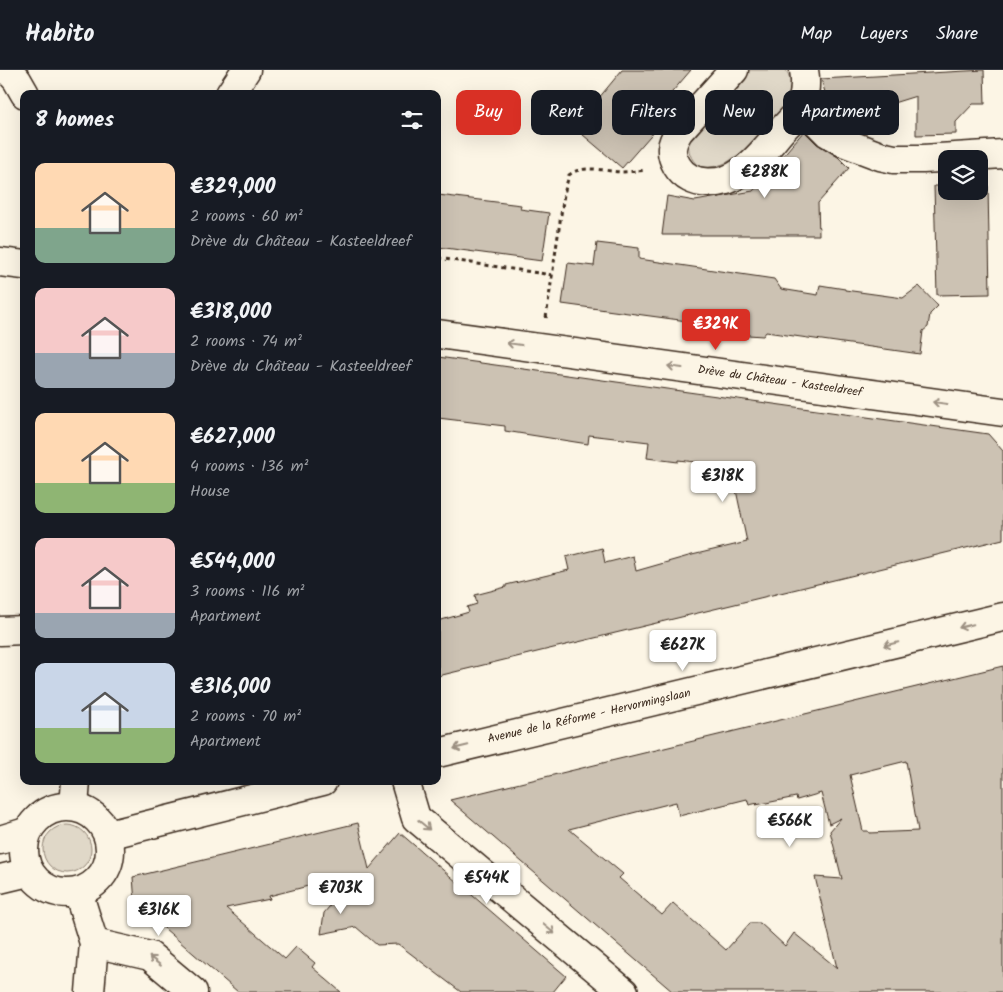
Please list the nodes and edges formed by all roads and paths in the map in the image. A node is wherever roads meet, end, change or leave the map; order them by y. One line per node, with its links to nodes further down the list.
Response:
1 (8, 70): 5 (street)
2 (246, 70): 6 (street)
3 (734, 70): 7 (street)
4 (804, 70): 8 (street)
5 (23, 90)
6 (233, 90)
7 (716, 90)
8 (804, 90)
9 (705, 102): 15 (street)
10 (783, 128): 13 (street)
11 (769, 135): 13 (path)
12 (832, 135): 14 (street)
13 (774, 139): 15 (street)
14 (1003, 154)
15 (679, 168): 19 (path)
16 (441, 258): 19 (path)
17 (0, 262): 18 (street)
18 (20, 264)
19 (552, 275): 21 (path)
20 (441, 334): 21 (street, Drève du Château - Kasteeldreef, one-way to 20)
21 (541, 348): 22 (street, Drève du Château - Kasteeldreef, one-way to 21)
22 (1003, 412)
23 (1003, 618): 26 (street, Avenue de la Réforme - Hervormingslaan, one-way to 26)
24 (20, 630): 25 (street)
25 (0, 631)
26 (441, 752)
27 (307, 785): 31 (street)
28 (406, 785): 37 (street, one-way to 37)
29 (75, 794): 30 (street); 31 (street)
30 (26, 832): 32 (street); 33 (street)
31 (108, 835): 35 (street)
32 (0, 840)
33 (29, 872): 34 (street); 35 (street)
34 (0, 879)
35 (78, 892): 36 (street)
36 (94, 943): 38 (street); 39 (street, one-way to 36)
37 (609, 987)
38 (90, 992)
39 (193, 992)

